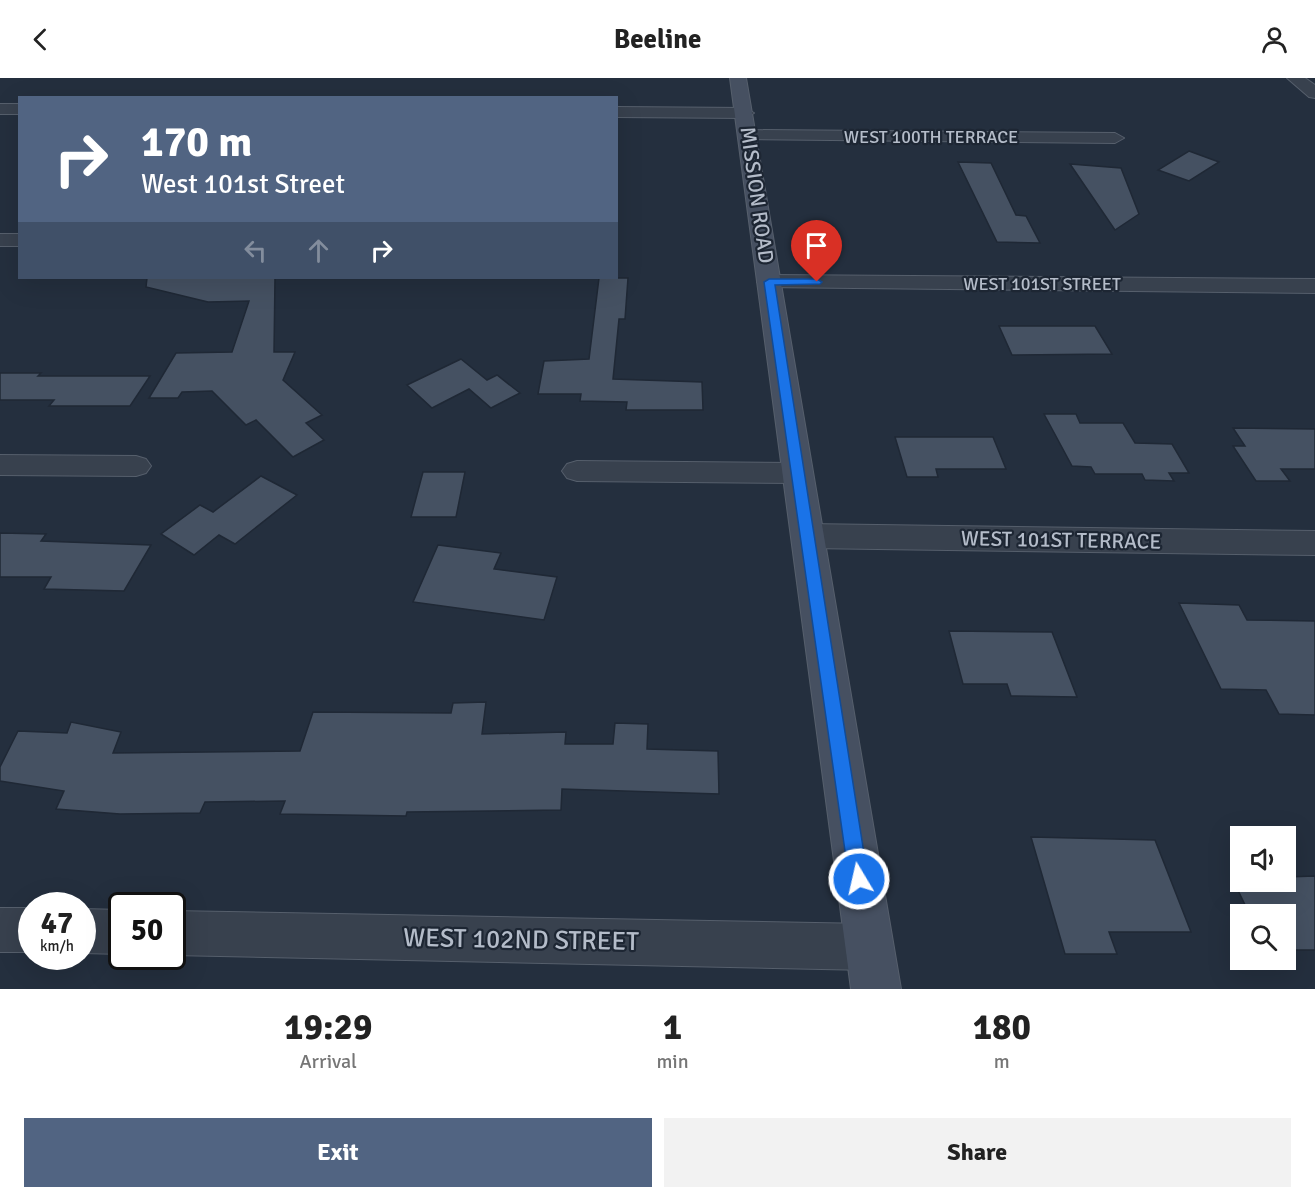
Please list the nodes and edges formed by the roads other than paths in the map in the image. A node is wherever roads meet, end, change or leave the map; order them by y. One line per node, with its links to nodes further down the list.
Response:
1 (738, 78): 7 (main road, MISSION ROAD)
2 (1295, 78): 3 (street)
3 (1315, 93)
4 (0, 109): 5 (street)
5 (18, 109)
6 (618, 112): 7 (street, WEST 100TH TERRACE)
7 (746, 124): 8 (street, WEST 100TH TERRACE); 11 (main road, MISSION ROAD)
8 (1115, 138)
9 (0, 240): 10 (street)
10 (18, 240)
11 (769, 282): 12 (street, WEST 101ST STREET); 16 (main road, MISSION ROAD)
12 (1315, 286)
13 (0, 465): 14 (street)
14 (136, 466)
15 (577, 471): 16 (street)
16 (798, 473): 17 (main road, MISSION ROAD)
17 (807, 536): 18 (street, WEST 101ST TERRACE); 22 (main road, MISSION ROAD)
18 (1315, 543)
19 (0, 930): 20 (street)
20 (18, 930)
21 (186, 934): 22 (street, WEST 102ND STREET)
22 (872, 968)

